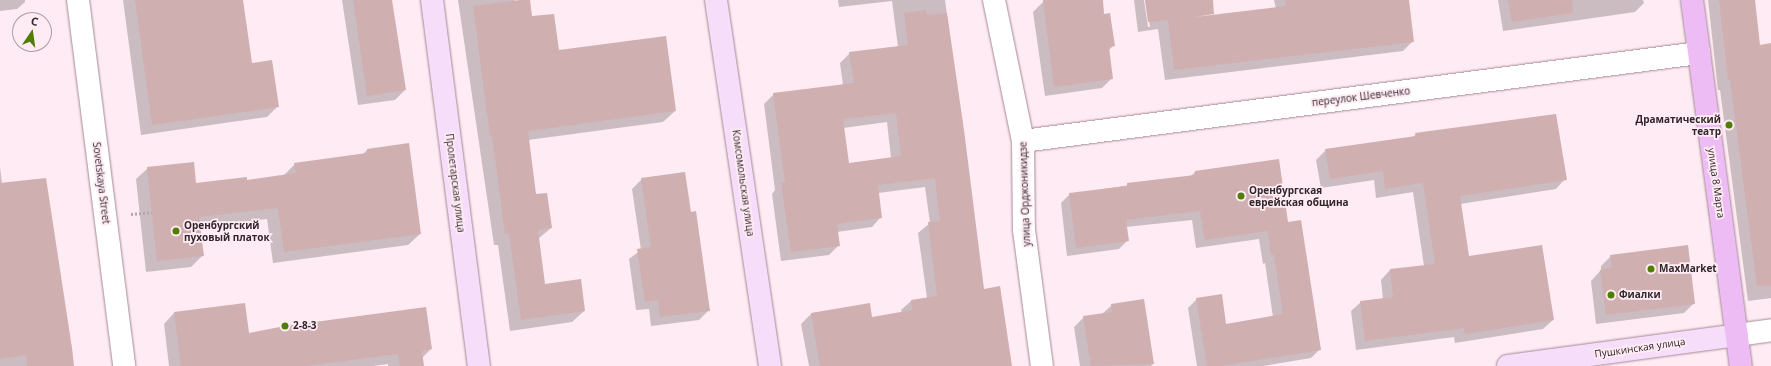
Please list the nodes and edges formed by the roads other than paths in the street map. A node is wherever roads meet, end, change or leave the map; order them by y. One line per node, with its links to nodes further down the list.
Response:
1 (78, 0): 10 (street, Sovetskaya Street)
2 (432, 0): 11 (main road, Пролетарская улица)
3 (716, 0): 12 (main road, Комсомольская улица)
4 (994, 0): 7 (street, улица Орджоникидзе)
5 (1692, 0): 6 (main road, улица 8 Марта)
6 (1699, 53): 7 (street, переулок Шевченко); 9 (main road, улица 8 Марта)
7 (1024, 140): 13 (street, улица Орджоникидзе)
8 (1771, 330): 9 (street, Пушкинская улица)
9 (1737, 335): 14 (main road, Пушкинская улица); 15 (main road, улица 8 Марта)
10 (124, 366)
11 (479, 366)
12 (770, 366)
13 (1042, 366)
14 (1508, 366)
15 (1741, 366)

